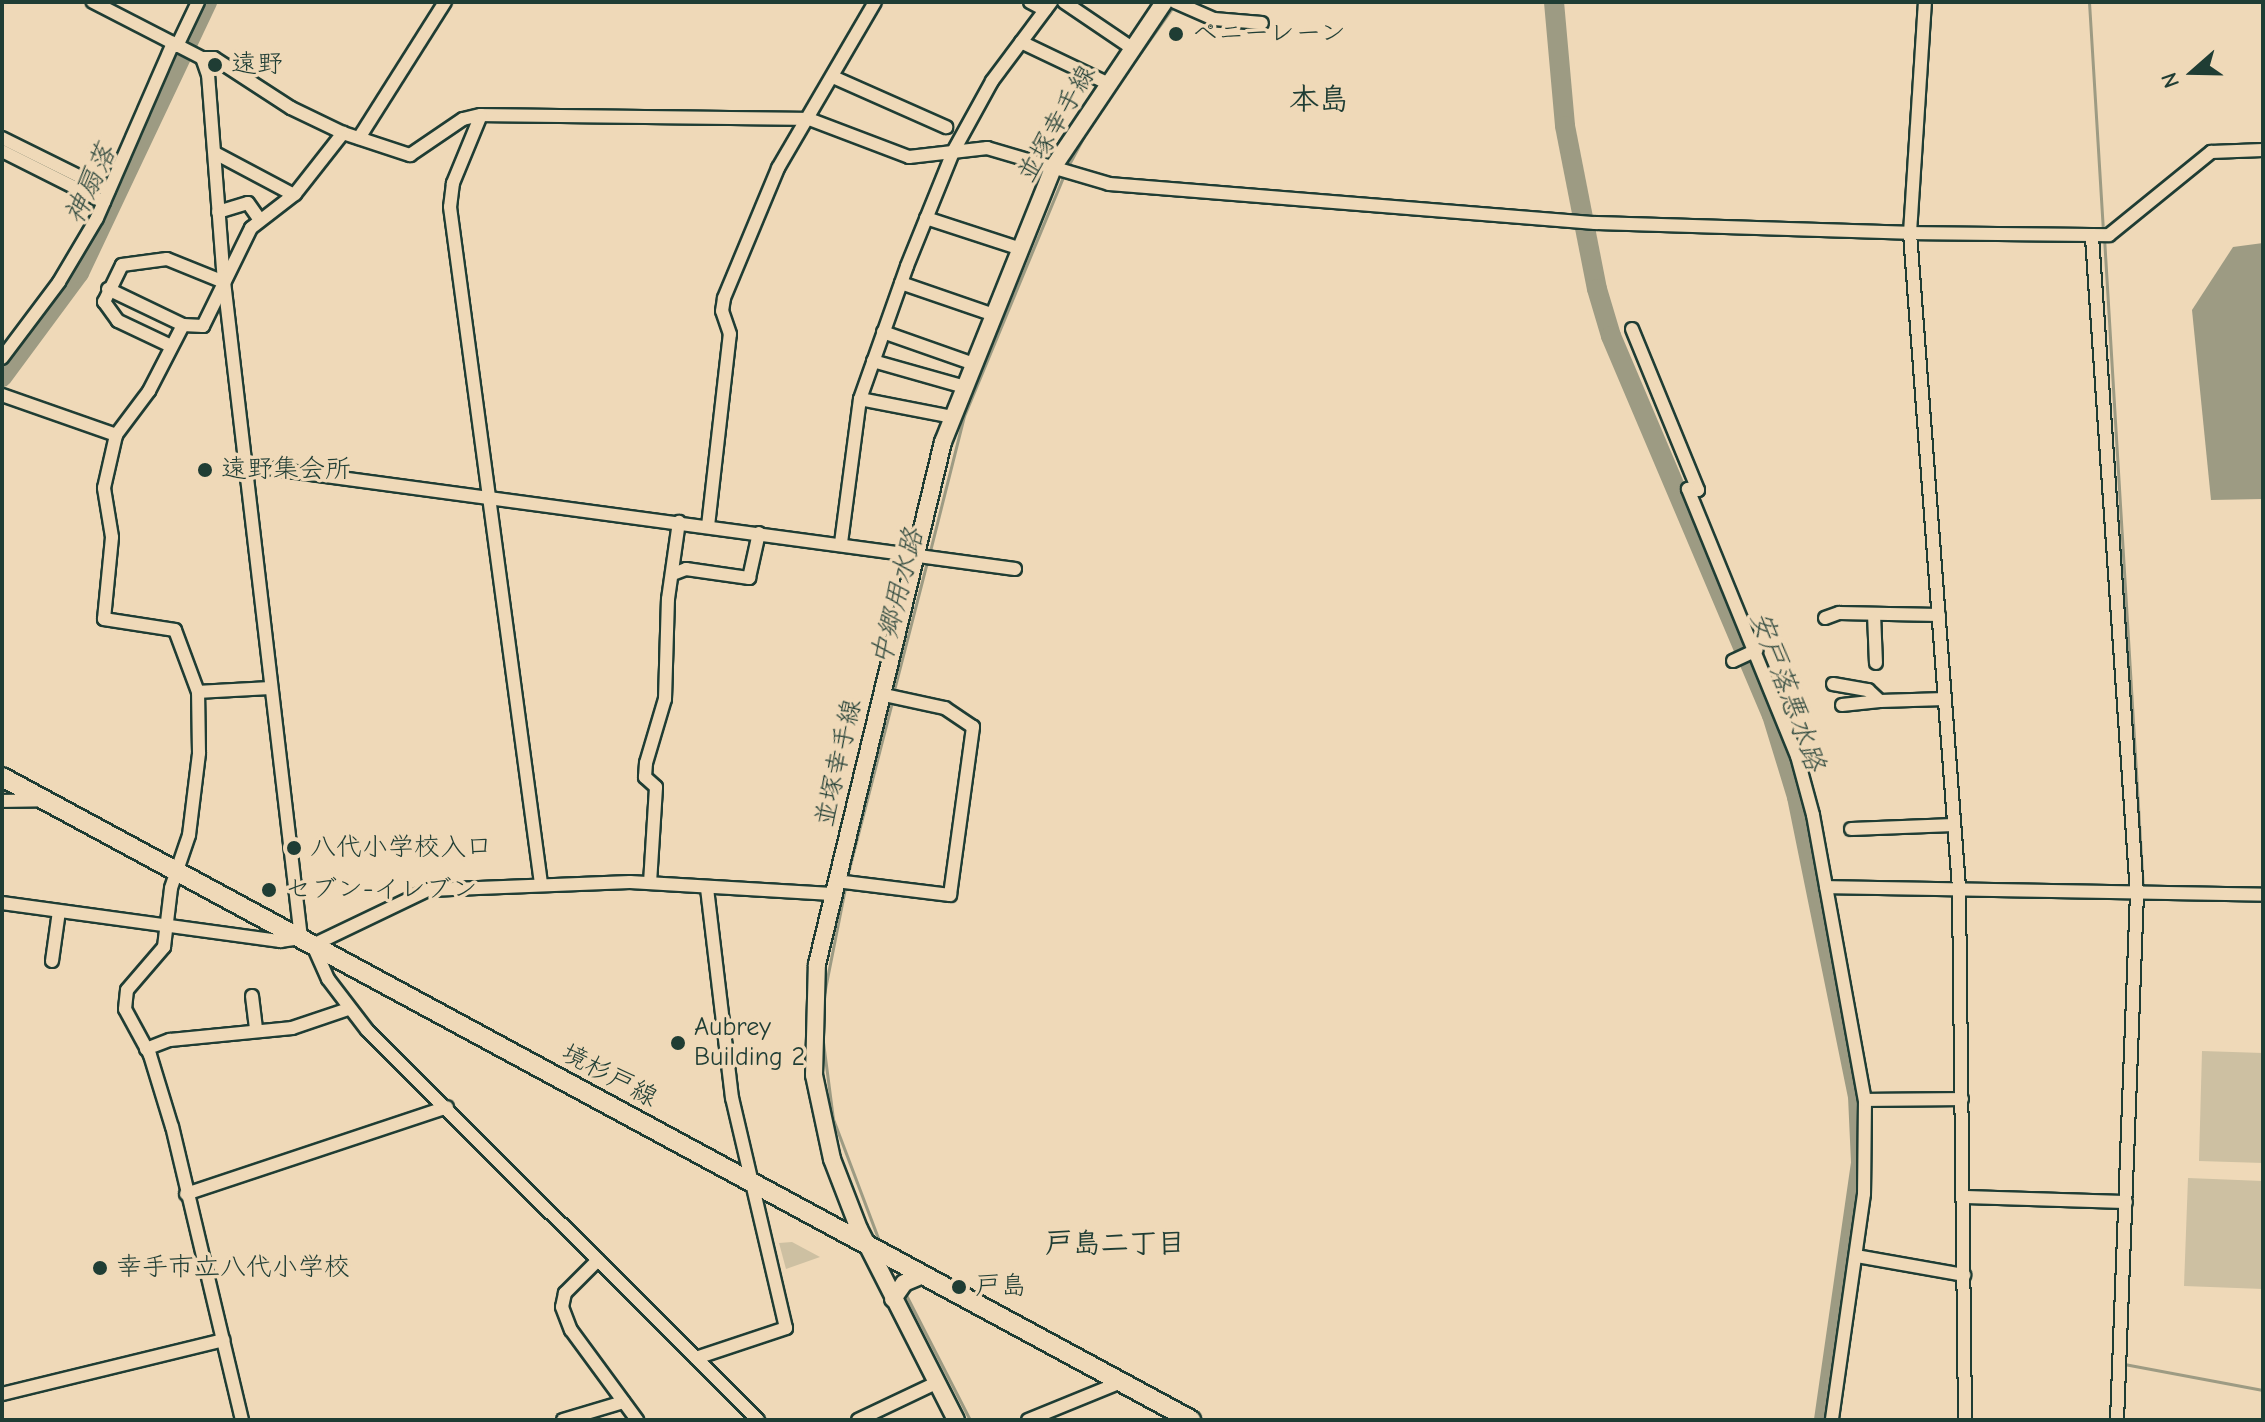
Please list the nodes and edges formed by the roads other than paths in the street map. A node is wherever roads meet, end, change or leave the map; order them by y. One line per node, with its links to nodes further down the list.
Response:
1 (93, 2): 11 (street)
2 (198, 2): 14 (street)
3 (445, 2): 24 (street)
4 (875, 2): 17 (street)
5 (1030, 2): 10 (street)
6 (1064, 2): 15 (street)
7 (1164, 2): 15 (main road, 並塚幸手線)
8 (1925, 2): 35 (street)
9 (1180, 5): 12 (street)
10 (1048, 6): 13 (street)
11 (114, 7): 14 (street)
12 (1262, 27)
13 (1021, 42): 18 (street); 27 (street)
14 (175, 44): 16 (street); 31 (street)
15 (1132, 48): 18 (main road, 並塚幸手線)
16 (202, 58): 22 (street); 28 (street)
17 (833, 77): 20 (street); 21 (street)
18 (1107, 83): 29 (main road, 並塚幸手線)
19 (481, 115): 20 (street); 24 (street); 56 (street)
20 (809, 119): 27 (street); 58 (street)
21 (946, 127)
22 (343, 133): 24 (street); 30 (street)
23 (2, 138): 31 (street)
24 (359, 138)
25 (2263, 150): 36 (street)
26 (2, 151): 31 (street)
27 (953, 152): 29 (street); 33 (street)
28 (215, 153): 30 (street); 32 (street)
29 (1054, 166): 35 (street); 37 (main road, 並塚幸手線)
30 (294, 195): 34 (street)
31 (106, 197): 45 (street)
32 (218, 212): 34 (street); 38 (street)
33 (926, 218): 37 (street); 39 (street)
34 (259, 219): 38 (street)
35 (1910, 233): 36 (street); 65 (street)
36 (2092, 237): 89 (street)
37 (1021, 249): 41 (main road, 並塚幸手線)
38 (224, 282): 40 (street); 42 (street); 55 (street)
39 (901, 283): 41 (street); 44 (street)
40 (108, 289): 42 (street); 46 (street)
41 (994, 315): 49 (main road, 並塚幸手線)
42 (183, 325): 46 (street)
43 (1632, 329): 67 (street)
44 (883, 332): 48 (street); 49 (street)
45 (8, 340): 47 (street)
46 (171, 346): 54 (street)
47 (2, 358)
48 (873, 361): 50 (street); 52 (street)
49 (974, 364): 50 (main road, 並塚幸手線)
50 (965, 387): 53 (main road, 並塚幸手線)
51 (2, 395): 54 (street)
52 (860, 399): 53 (street); 60 (street)
53 (953, 417): 61 (main road, 並塚幸手線)
54 (116, 435): 72 (street)
55 (244, 465): 56 (street); 71 (street)
56 (489, 497): 57 (street); 84 (street)
57 (679, 522): 58 (street); 63 (street)
58 (708, 526): 59 (street)
59 (759, 533): 60 (street); 63 (street)
60 (841, 543): 61 (street)
61 (912, 553): 62 (street); 73 (main road, 並塚幸手線)
62 (1015, 569)
63 (673, 574): 83 (street)
64 (1874, 614): 65 (street); 66 (street); 69 (street)
65 (1939, 615): 74 (street)
66 (1825, 618)
67 (1757, 650): 68 (street); 86 (street)
68 (1733, 661)
69 (1876, 663)
70 (1833, 684): 75 (street)
71 (269, 688): 72 (street); 94 (street)
72 (198, 692): 82 (street)
73 (880, 694): 87 (main road, 並塚幸手線); 87 (street)
74 (1945, 699): 75 (street); 80 (street)
75 (1880, 701): 76 (street)
76 (1842, 705)
77 (2, 777): 78 (main road, 境杉戸線)
78 (45, 800): 79 (street); 82 (main road, 境杉戸線)
79 (2, 801)
80 (1954, 825): 81 (street); 88 (street)
81 (1851, 829)
82 (179, 871): 93 (street); 94 (main road, 境杉戸線)
83 (650, 883): 84 (street); 85 (street)
84 (541, 884): 94 (street)
85 (707, 887): 87 (street); 103 (street)
86 (1826, 887): 88 (street); 101 (street)
87 (834, 888): 107 (main road, 並塚幸手線)
88 (1959, 888): 89 (street); 100 (street)
89 (2137, 893): 90 (street); 106 (street)
90 (2263, 895)
91 (2, 903): 92 (street)
92 (59, 911): 93 (street); 95 (street)
93 (165, 926): 94 (street); 99 (street)
94 (307, 941): 97 (street); 103 (main road, 境杉戸線)
95 (52, 961)
96 (252, 996): 98 (street)
97 (348, 1009): 98 (street); 102 (street)
98 (256, 1031): 99 (street)
99 (146, 1049): 104 (street)
100 (1962, 1099): 101 (street); 105 (street)
101 (1865, 1100): 108 (street)
102 (447, 1107): 104 (street); 109 (street)
103 (749, 1182): 107 (main road, 境杉戸線); 114 (street)
104 (186, 1194): 113 (street)
105 (1964, 1197): 106 (street); 111 (street)
106 (2126, 1202): 129 (street)
107 (866, 1244): 110 (main road, 境杉戸線); 112 (main road, 並塚幸手線)
108 (1856, 1256): 111 (street); 127 (street)
109 (598, 1260): 114 (street); 118 (street)
110 (923, 1275): 112 (main road); 115 (main road, 境杉戸線)
111 (1964, 1275): 128 (street)
112 (893, 1299): 116 (main road, 並塚幸手線)
113 (223, 1340): 117 (street); 119 (street)
114 (696, 1358): 122 (street)
115 (1121, 1382): 125 (street); 126 (main road, 境杉戸線)
116 (936, 1383): 123 (street); 124 (main road, 並塚幸手線)
117 (2, 1394)
118 (623, 1402): 120 (street); 121 (street)
119 (242, 1420)
120 (563, 1420)
121 (637, 1420)
122 (758, 1420)
123 (858, 1420)
124 (956, 1420)
125 (1028, 1420)
126 (1191, 1420)
127 (1832, 1420)
128 (1965, 1420)
129 (2117, 1420)

